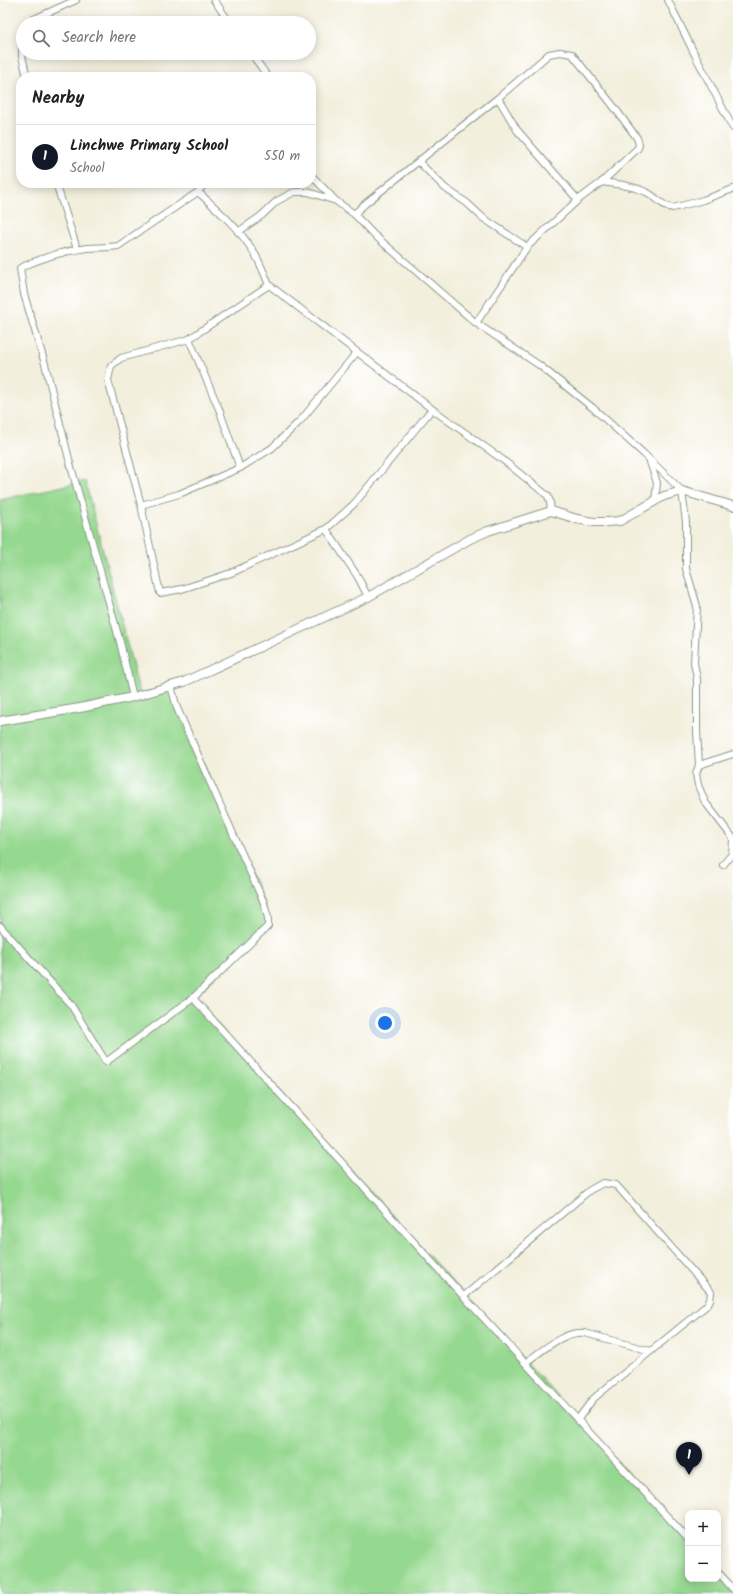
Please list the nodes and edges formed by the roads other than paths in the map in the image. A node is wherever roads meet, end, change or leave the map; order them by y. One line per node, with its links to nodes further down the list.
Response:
1 (76, 0): 4 (street)
2 (214, 0): 5 (street)
3 (668, 0): 11 (street)
4 (41, 16)
5 (225, 16)
6 (23, 60): 8 (street)
7 (256, 60): 9 (street)
8 (26, 72)
9 (264, 72)
10 (498, 98): 12 (street); 14 (street); 19 (street)
11 (733, 128)
12 (419, 162): 21 (street); 23 (street)
13 (316, 180): 20 (street)
14 (602, 182): 17 (street); 19 (street)
15 (58, 188): 24 (street)
16 (201, 188): 18 (street)
17 (733, 189)
18 (198, 192): 22 (street); 24 (street)
19 (578, 200): 23 (street)
20 (336, 201): 21 (street); 22 (street)
21 (354, 214): 26 (street)
22 (238, 232): 25 (street)
23 (528, 247): 26 (street)
24 (77, 249): 40 (street)
25 (269, 285): 27 (street); 28 (street)
26 (476, 323): 30 (street)
27 (189, 339): 31 (street); 34 (street)
28 (357, 352): 29 (street); 31 (street)
29 (432, 409): 36 (street); 37 (street)
30 (650, 460): 32 (street); 33 (street)
31 (240, 468): 34 (street)
32 (682, 491): 33 (street); 35 (street); 43 (street)
33 (655, 501): 36 (street)
34 (141, 505): 37 (street)
35 (733, 506)
36 (551, 511): 38 (street)
37 (326, 529): 38 (street)
38 (368, 597): 39 (street)
39 (171, 686): 40 (street); 47 (street)
40 (133, 697): 41 (street)
41 (0, 721)
42 (733, 754): 43 (street)
43 (699, 765): 44 (street)
44 (733, 839): 45 (street)
45 (723, 865)
46 (0, 926): 47 (street)
47 (193, 998): 48 (street)
48 (464, 1296): 49 (street); 50 (street)
49 (651, 1351): 50 (street); 51 (street)
50 (526, 1362): 51 (street)
51 (578, 1420): 52 (street)
52 (685, 1537)
53 (721, 1575): 54 (street)
54 (733, 1589)

